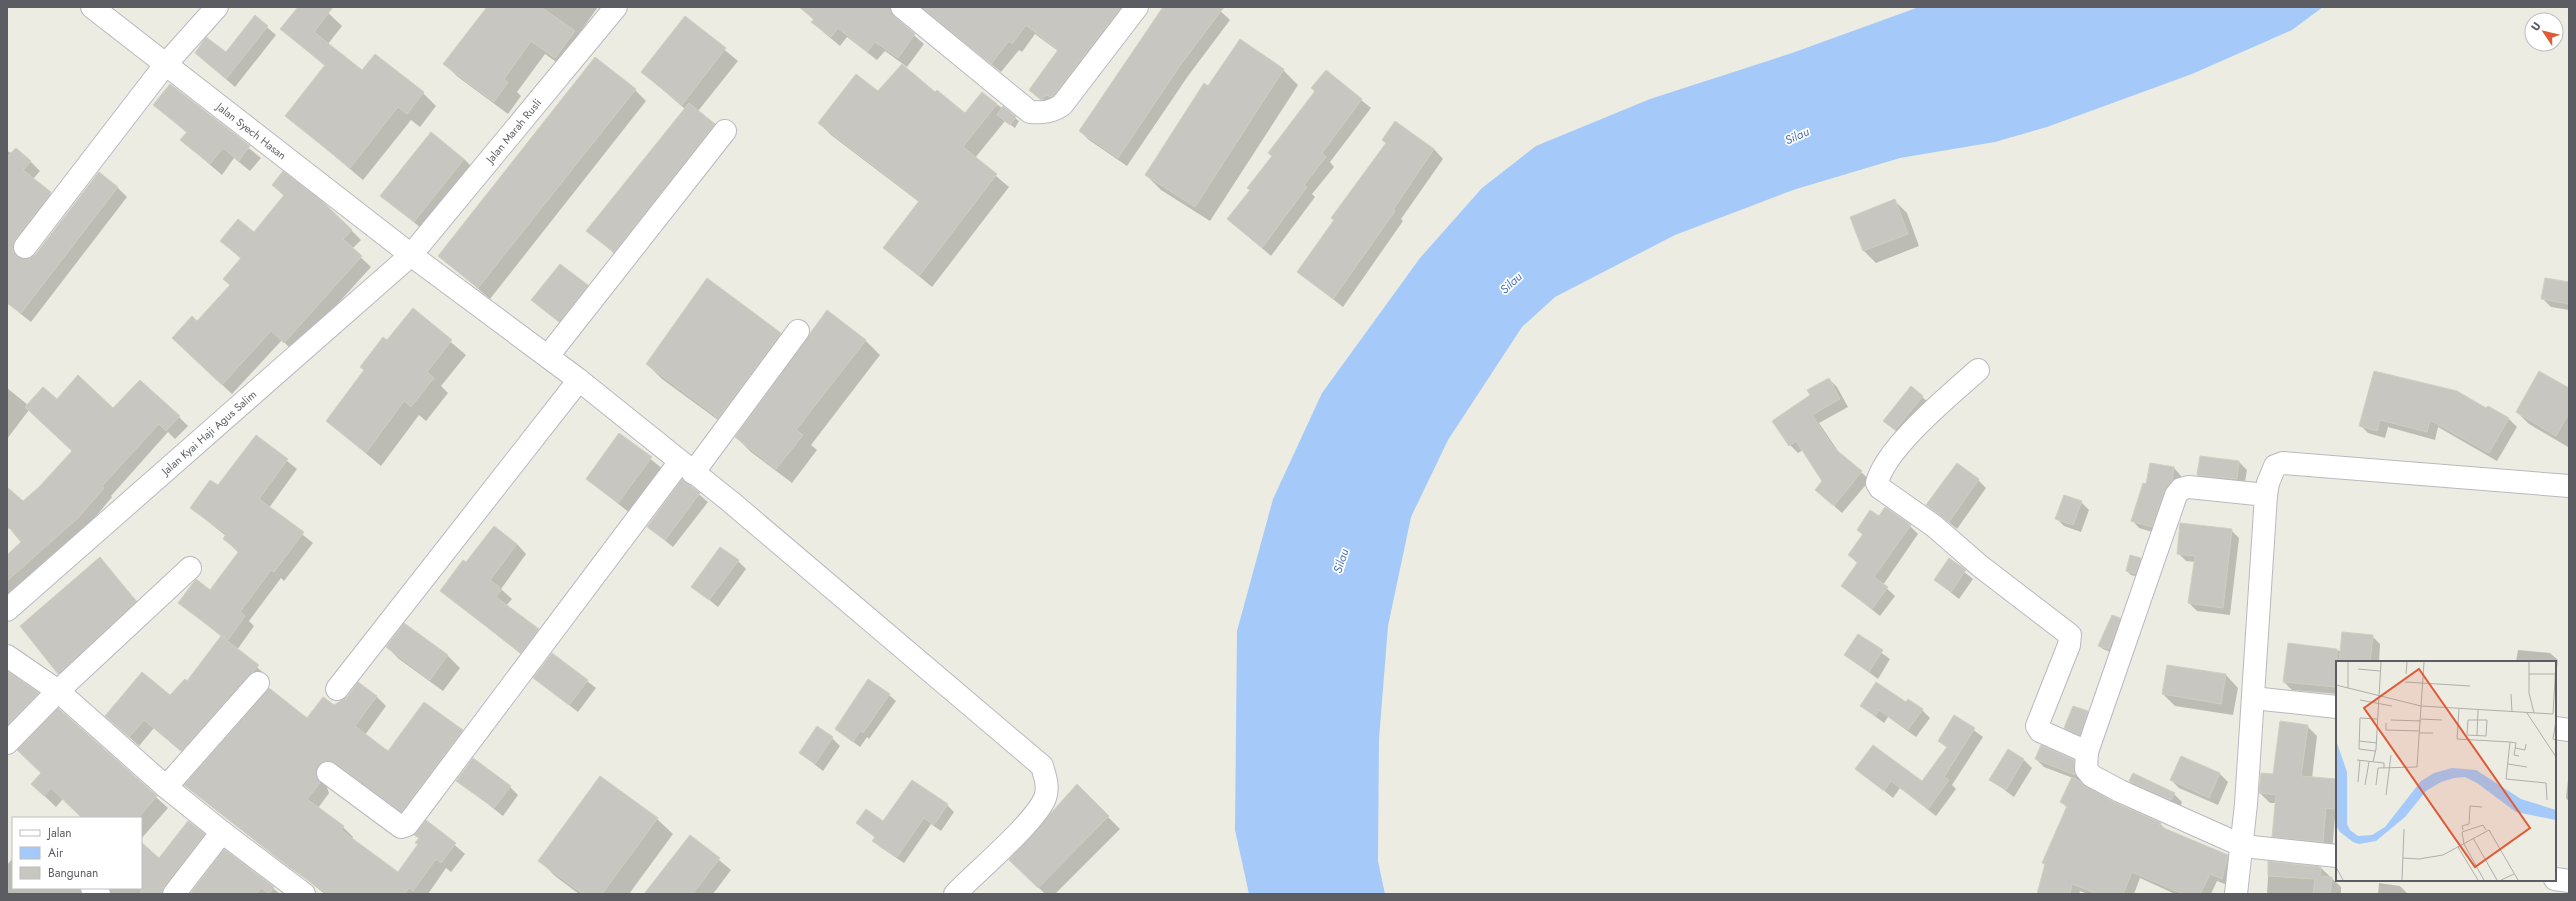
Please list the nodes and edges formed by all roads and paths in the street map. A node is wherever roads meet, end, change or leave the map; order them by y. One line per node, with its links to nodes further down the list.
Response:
1 (92, 7): 6 (street, Jalan Syech Hasan)
2 (217, 7): 6 (street)
3 (616, 7): 9 (street, Jalan Marah Rusli)
4 (902, 7): 5 (street)
5 (1137, 7)
6 (165, 65): 8 (street); 9 (street, Jalan Syech Hasan)
7 (725, 131): 11 (street)
8 (25, 247)
9 (411, 255): 11 (street, Jalan Syech Hasan); 18 (street, Jalan Kyai Haji Agus Salim)
10 (798, 331): 14 (street)
11 (548, 356): 13 (street, Jalan Syech Hasan)
12 (1978, 370): 28 (street)
13 (579, 380): 14 (street, Jalan Syech Hasan); 21 (street)
14 (686, 468): 29 (street); 38 (street, Jalan Syech Hasan)
15 (2569, 486): 16 (street)
16 (2266, 495): 23 (street); 28 (street)
17 (190, 568): 22 (street)
18 (7, 610)
19 (7, 656): 22 (street)
20 (258, 683): 30 (street)
21 (338, 689)
22 (58, 691): 27 (street); 30 (street)
23 (2253, 698): 24 (street); 32 (street)
24 (2336, 707)
25 (2556, 728): 26 (street)
26 (2569, 730)
27 (7, 744)
28 (2087, 752): 32 (street)
29 (328, 773)
30 (166, 787): 31 (street)
31 (222, 832): 36 (street); 37 (street)
32 (2242, 846): 33 (street); 39 (street)
33 (2336, 856)
34 (2556, 879): 35 (street)
35 (2569, 880)
36 (174, 894)
37 (304, 894)
38 (955, 894)
39 (2236, 894)

